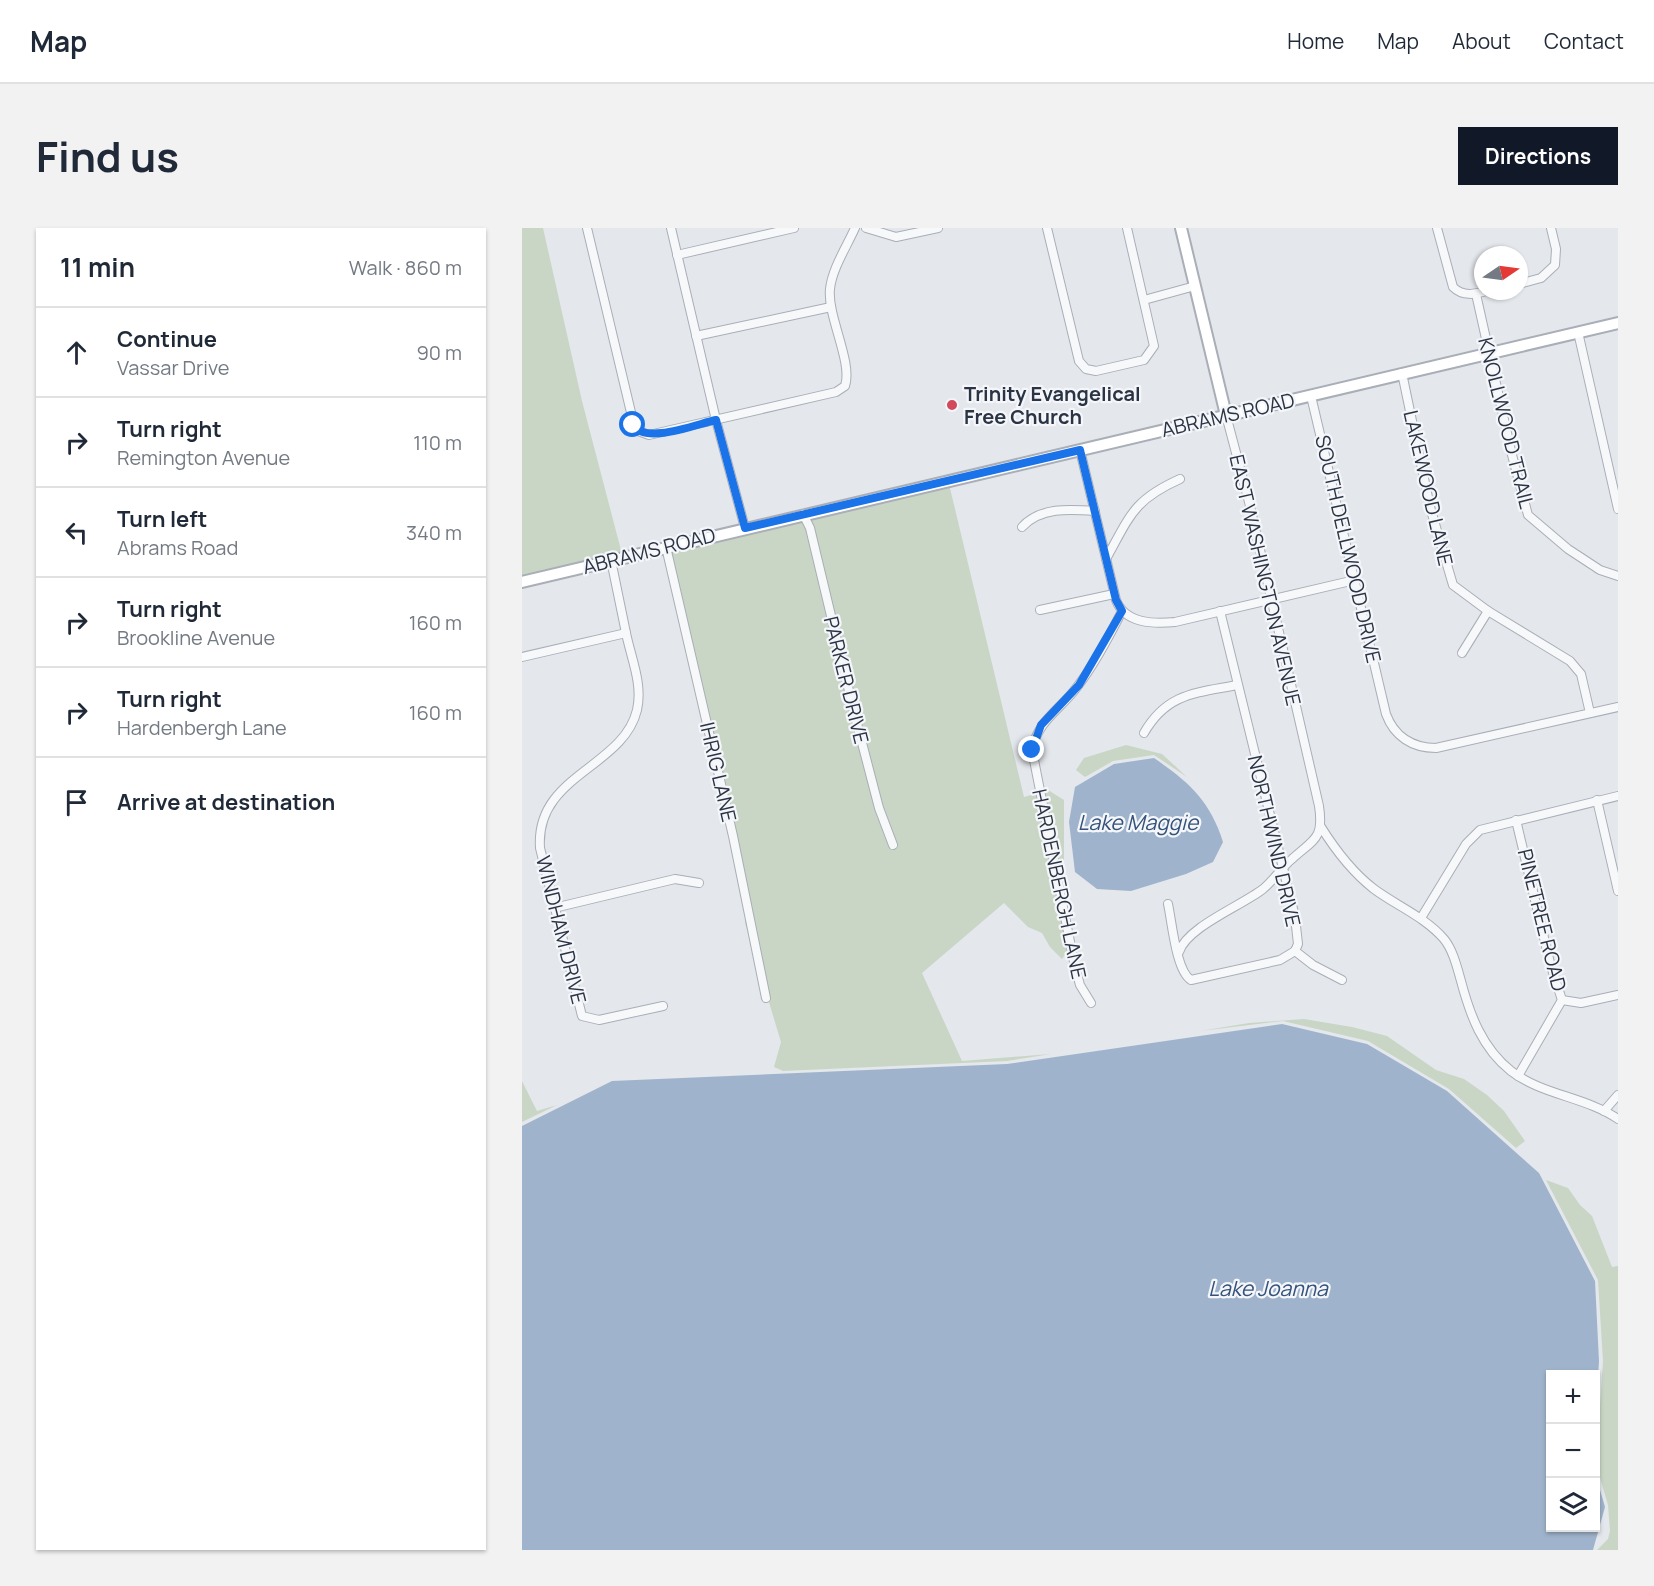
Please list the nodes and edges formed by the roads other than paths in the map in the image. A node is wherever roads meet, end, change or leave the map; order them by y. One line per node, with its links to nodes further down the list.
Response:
1 (587, 228): 26 (street)
2 (670, 228): 12 (street)
3 (794, 228): 12 (street)
4 (855, 228): 18 (street)
5 (866, 228): 6 (street)
6 (938, 228)
7 (1047, 228): 16 (street)
8 (1127, 228): 16 (street)
9 (1181, 228): 14 (street, EAST WASHINGTON AVENUE)
10 (1437, 228): 15 (street)
11 (1551, 228): 13 (street)
12 (677, 255): 21 (street)
13 (1528, 282)
14 (1195, 286): 16 (street); 25 (street, EAST WASHINGTON AVENUE)
15 (1474, 294)
16 (1144, 300)
17 (1477, 300): 22 (street, KNOLLWOOD TRAIL)
18 (831, 307): 21 (street); 26 (street)
19 (1618, 323): 20 (street, ABRAMS ROAD)
20 (1578, 332): 22 (street, ABRAMS ROAD); 29 (street)
21 (696, 336): 26 (street)
22 (1489, 353): 23 (street, ABRAMS ROAD); 37 (street, KNOLLWOOD TRAIL)
23 (1402, 373): 24 (street, ABRAMS ROAD); 45 (street, LAKEWOOD LANE)
24 (1311, 396): 25 (street, ABRAMS ROAD); 38 (street, SOUTH DELLWOOD DRIVE)
25 (1226, 415): 27 (street, ABRAMS ROAD); 41 (street, EAST WASHINGTON AVENUE)
26 (716, 420): 33 (street)
27 (1080, 450): 30 (street); 31 (street, ABRAMS ROAD)
28 (1180, 479): 35 (street)
29 (1618, 509)
30 (1095, 511): 32 (street); 35 (street)
31 (803, 514): 33 (street, ABRAMS ROAD); 57 (street, PARKER DRIVE)
32 (1022, 527)
33 (745, 528): 34 (street, ABRAMS ROAD)
34 (666, 547): 36 (street, ABRAMS ROAD); 68 (street, IHRIG LANE)
35 (1106, 559): 40 (street)
36 (612, 560): 39 (street, ABRAMS ROAD); 46 (street, WINDHAM DRIVE)
37 (1618, 576)
38 (1355, 580): 41 (street); 51 (street, SOUTH DELLWOOD DRIVE)
39 (522, 582)
40 (1114, 594): 42 (street); 43 (street)
41 (1272, 599): 44 (street); 56 (street, EAST WASHINGTON AVENUE)
42 (1040, 609)
43 (1122, 611): 44 (street); 70 (street, HARDENBERGH LANE)
44 (1220, 611): 49 (street, NORTHWIND DRIVE)
45 (1488, 611): 47 (street); 51 (street, LAKEWOOD LANE)
46 (626, 633): 48 (street); 62 (street, WINDHAM DRIVE)
47 (1462, 653)
48 (522, 657)
49 (1237, 685): 52 (street); 58 (street, NORTHWIND DRIVE)
50 (1618, 707): 51 (street, SOUTH DELLWOOD DRIVE)
51 (1590, 712)
52 (1144, 733)
53 (1618, 796): 54 (street)
54 (1597, 800): 55 (street); 60 (street)
55 (1516, 820): 63 (street); 69 (street, PINETREE ROAD)
56 (1321, 827): 58 (street); 63 (street)
57 (893, 845)
58 (1281, 869): 64 (street, NORTHWIND DRIVE); 65 (street)
59 (699, 883): 62 (street)
60 (1618, 891)
61 (1168, 904): 65 (street)
62 (554, 908): 71 (street, WINDHAM DRIVE)
63 (1421, 918): 72 (street)
64 (1295, 951): 65 (street); 66 (street)
65 (1179, 952)
66 (1342, 980)
67 (1618, 995): 69 (street, PINETREE ROAD)
68 (766, 998)
69 (1562, 1000): 72 (street)
70 (1091, 1004)
71 (663, 1006)
72 (1518, 1076): 74 (street)
73 (1618, 1095): 74 (street)
74 (1604, 1111): 75 (street)
75 (1618, 1119)

